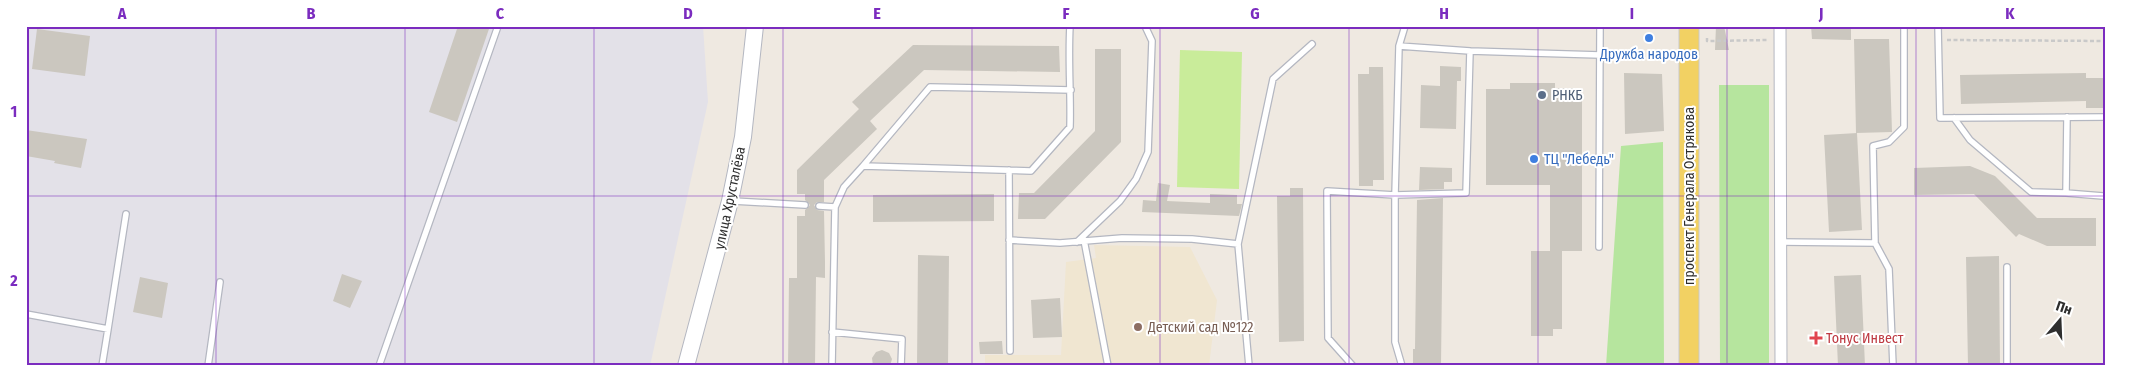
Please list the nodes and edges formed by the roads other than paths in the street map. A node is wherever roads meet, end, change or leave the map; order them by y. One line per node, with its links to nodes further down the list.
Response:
1 (498, 26): 44 (lane)
2 (755, 26): 24 (main road, улица Хрусталёва)
3 (1070, 26): 15 (lane)
4 (1145, 26): 31 (lane)
5 (1405, 26): 12 (lane)
6 (1600, 26): 14 (lane)
7 (1689, 26): 52 (main road, проспект Генерала Острякова)
8 (1780, 26): 32 (street)
9 (1904, 26): 33 (lane)
10 (1938, 26): 18 (lane)
11 (1312, 44): 34 (lane)
12 (1399, 46): 13 (lane); 22 (lane)
13 (1470, 50): 14 (lane); 22 (lane)
14 (1600, 55): 35 (lane)
15 (1071, 90): 19 (lane); 20 (lane)
16 (2067, 117): 17 (lane); 18 (lane); 21 (lane)
17 (2106, 117)
18 (1954, 118): 21 (lane)
19 (862, 166): 20 (lane); 27 (lane)
20 (1009, 170): 29 (lane)
21 (2066, 194): 23 (lane)
22 (1395, 195): 50 (lane); 51 (lane)
23 (2103, 196)
24 (730, 201): 25 (lane); 45 (main road, улица Хрусталёва)
25 (805, 205)
26 (818, 206): 27 (lane)
27 (835, 207): 40 (lane)
28 (126, 214): 39 (lane)
29 (1009, 240): 31 (lane); 41 (lane)
30 (1084, 240): 31 (lane); 34 (lane); 48 (lane)
31 (1077, 242)
32 (1781, 242): 33 (lane); 53 (street)
33 (1875, 243): 54 (lane)
34 (1238, 244): 49 (lane)
35 (1599, 248)
36 (2007, 267): 55 (lane)
37 (220, 282): 43 (lane)
38 (26, 314): 39 (lane)
39 (108, 329): 42 (lane)
40 (832, 332): 46 (lane); 47 (lane)
41 (1010, 351)
42 (102, 366)
43 (208, 366)
44 (379, 366)
45 (686, 366)
46 (832, 366)
47 (901, 366)
48 (1108, 366)
49 (1249, 366)
50 (1352, 366)
51 (1402, 366)
52 (1689, 366)
53 (1781, 366)
54 (1893, 366)
55 (2007, 366)

